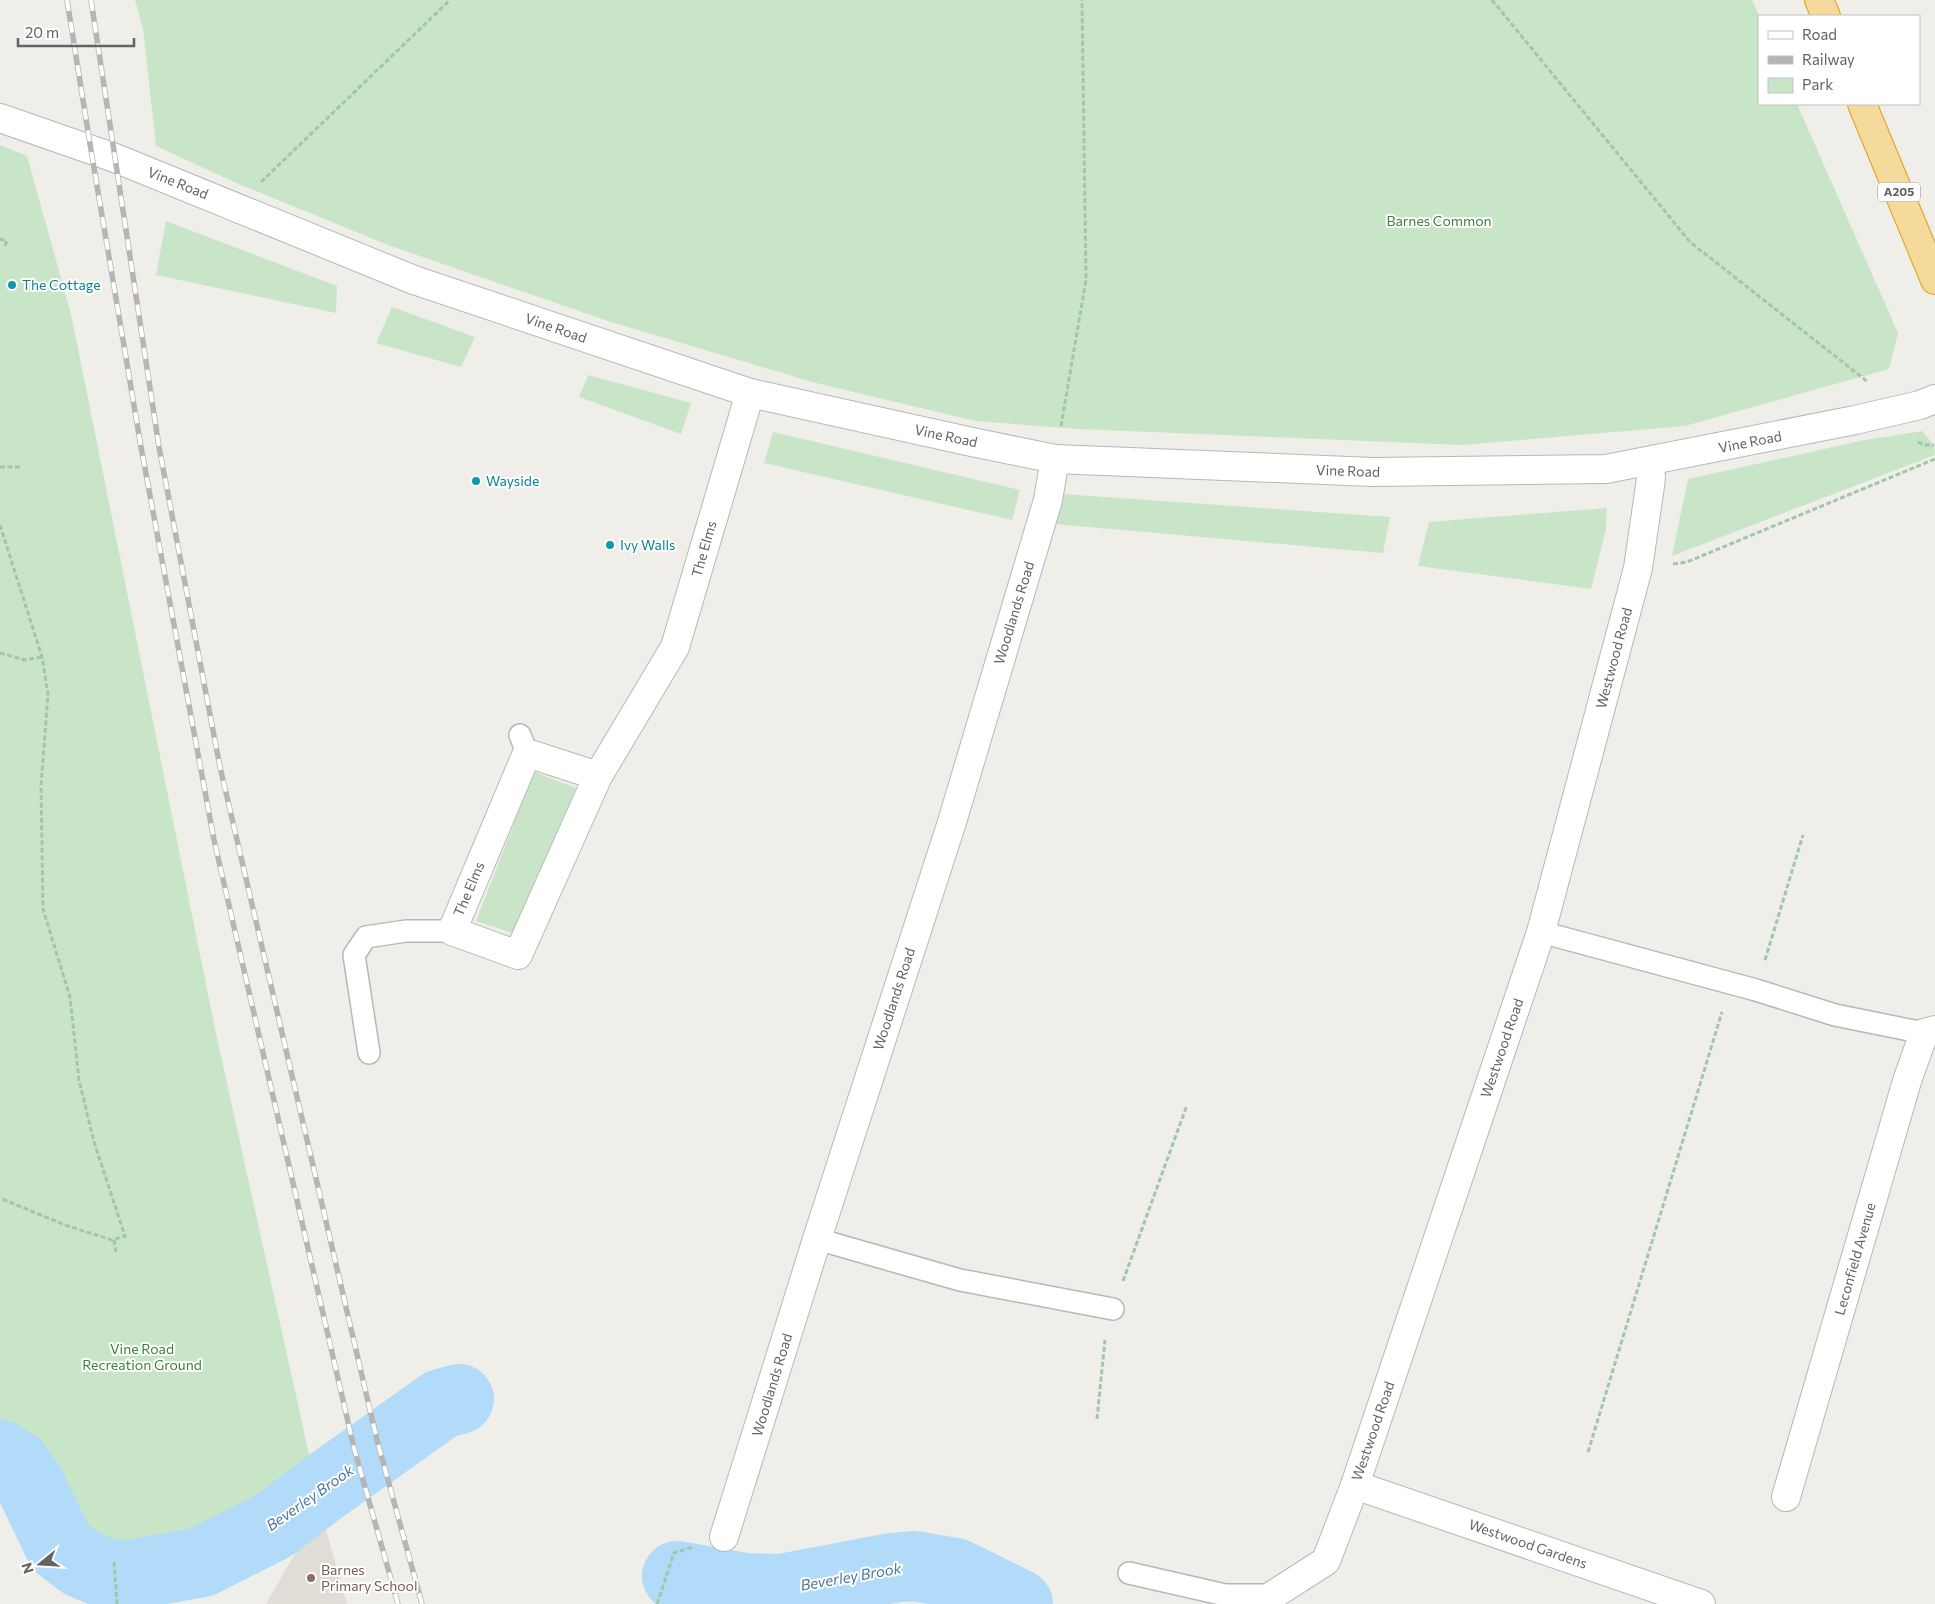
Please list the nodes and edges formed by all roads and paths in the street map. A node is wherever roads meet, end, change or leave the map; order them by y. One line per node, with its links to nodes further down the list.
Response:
1 (450, 0): 8 (path)
2 (1082, 0): 15 (path)
3 (1492, 0): 12 (path)
4 (1819, 0): 5 (highway)
5 (1826, 15)
6 (1862, 105): 11 (highway, A205)
7 (0, 118): 8 (street, Vine Road)
8 (236, 206): 13 (street, Vine Road)
9 (0, 239): 10 (path)
10 (4, 248)
11 (1935, 280)
12 (1873, 386)
13 (750, 393): 15 (street, Vine Road); 24 (street, The Elms)
14 (1935, 399): 17 (street, Vine Road)
15 (1055, 459): 17 (street, Vine Road); 34 (street, Woodlands Road)
16 (1935, 459): 21 (path)
17 (1648, 462): 21 (street, Westwood Road)
18 (20, 467): 19 (path)
19 (0, 468)
20 (0, 524): 23 (path)
21 (1638, 568): 27 (street, Westwood Road)
22 (0, 653): 23 (path)
23 (42, 657): 35 (path)
24 (598, 776): 26 (street, The Elms); 26 (street, The Elms)
25 (1803, 835): 29 (path)
26 (452, 931): 31 (lane)
27 (1540, 932): 28 (lane); 40 (street, Westwood Road)
28 (1731, 983): 29 (lane); 39 (path)
29 (1756, 990): 30 (lane)
30 (1929, 1032): 41 (street, Leconfield Avenue)
31 (369, 1053)
32 (1187, 1105): 37 (path)
33 (0, 1198): 35 (path)
34 (817, 1239): 37 (lane); 42 (street, Woodlands Road)
35 (114, 1240): 36 (path)
36 (116, 1252)
37 (1113, 1309): 38 (path)
38 (1097, 1419)
39 (1588, 1452)
40 (1355, 1485): 46 (street, Westwood Road); 49 (street, Westwood Gardens)
41 (1786, 1497)
42 (724, 1538)
43 (674, 1553): 48 (path)
44 (114, 1562): 47 (path)
45 (1129, 1574): 46 (lane)
46 (1273, 1595)
47 (117, 1604)
48 (657, 1604)
49 (1701, 1604)

